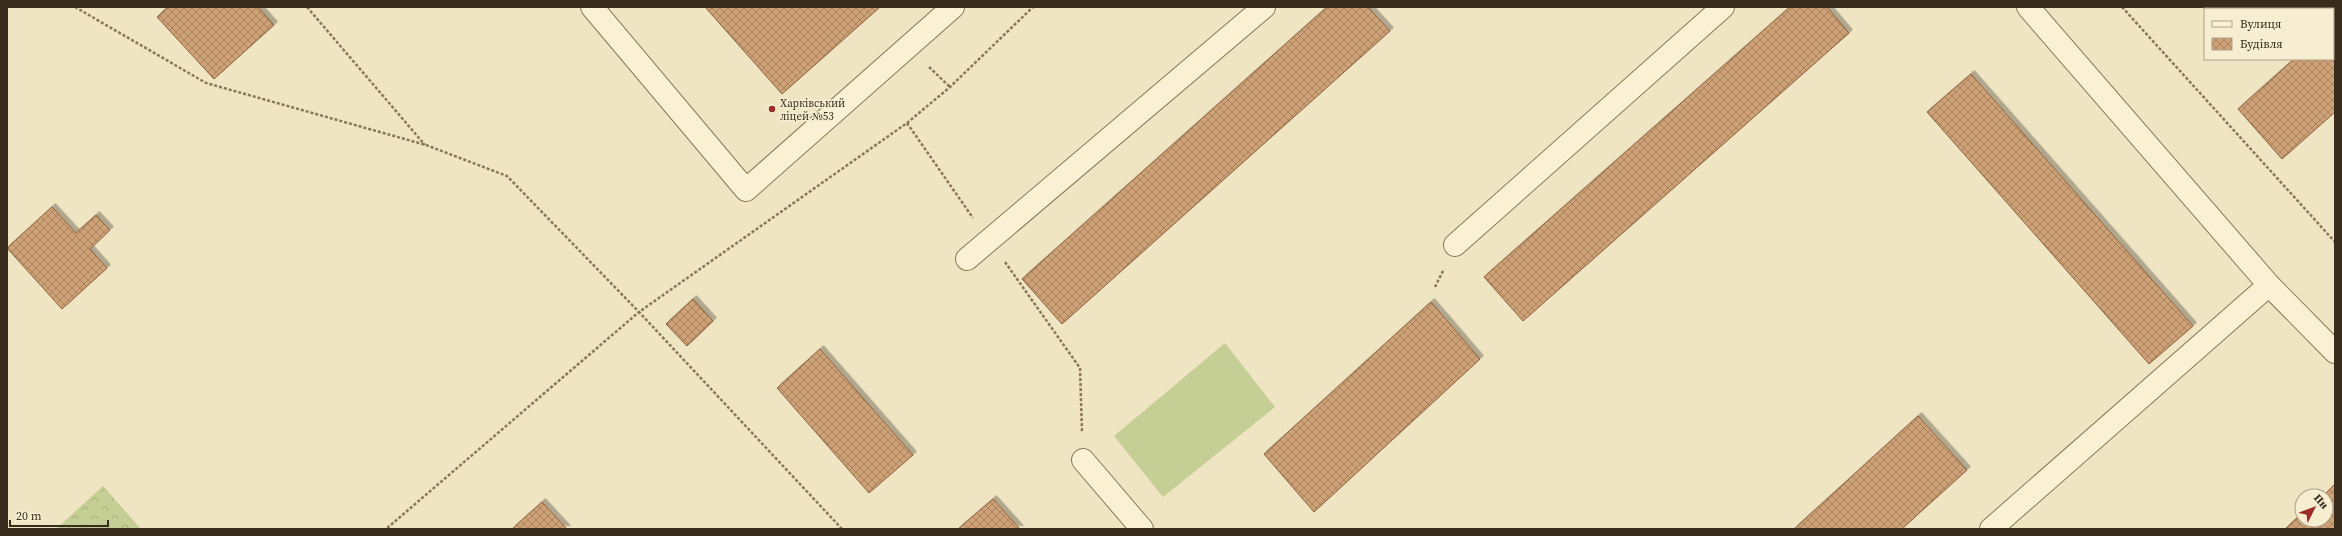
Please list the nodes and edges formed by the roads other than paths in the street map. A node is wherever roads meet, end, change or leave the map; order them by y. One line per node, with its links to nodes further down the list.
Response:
1 (592, 7): 2 (lane)
2 (953, 7)
3 (1264, 7): 7 (lane)
4 (1723, 7): 6 (lane)
5 (2028, 7): 8 (lane)
6 (1455, 246)
7 (967, 259)
8 (2269, 285): 9 (lane); 12 (lane)
9 (2335, 352)
10 (1083, 460): 11 (lane)
11 (1142, 529)
12 (1991, 529)

